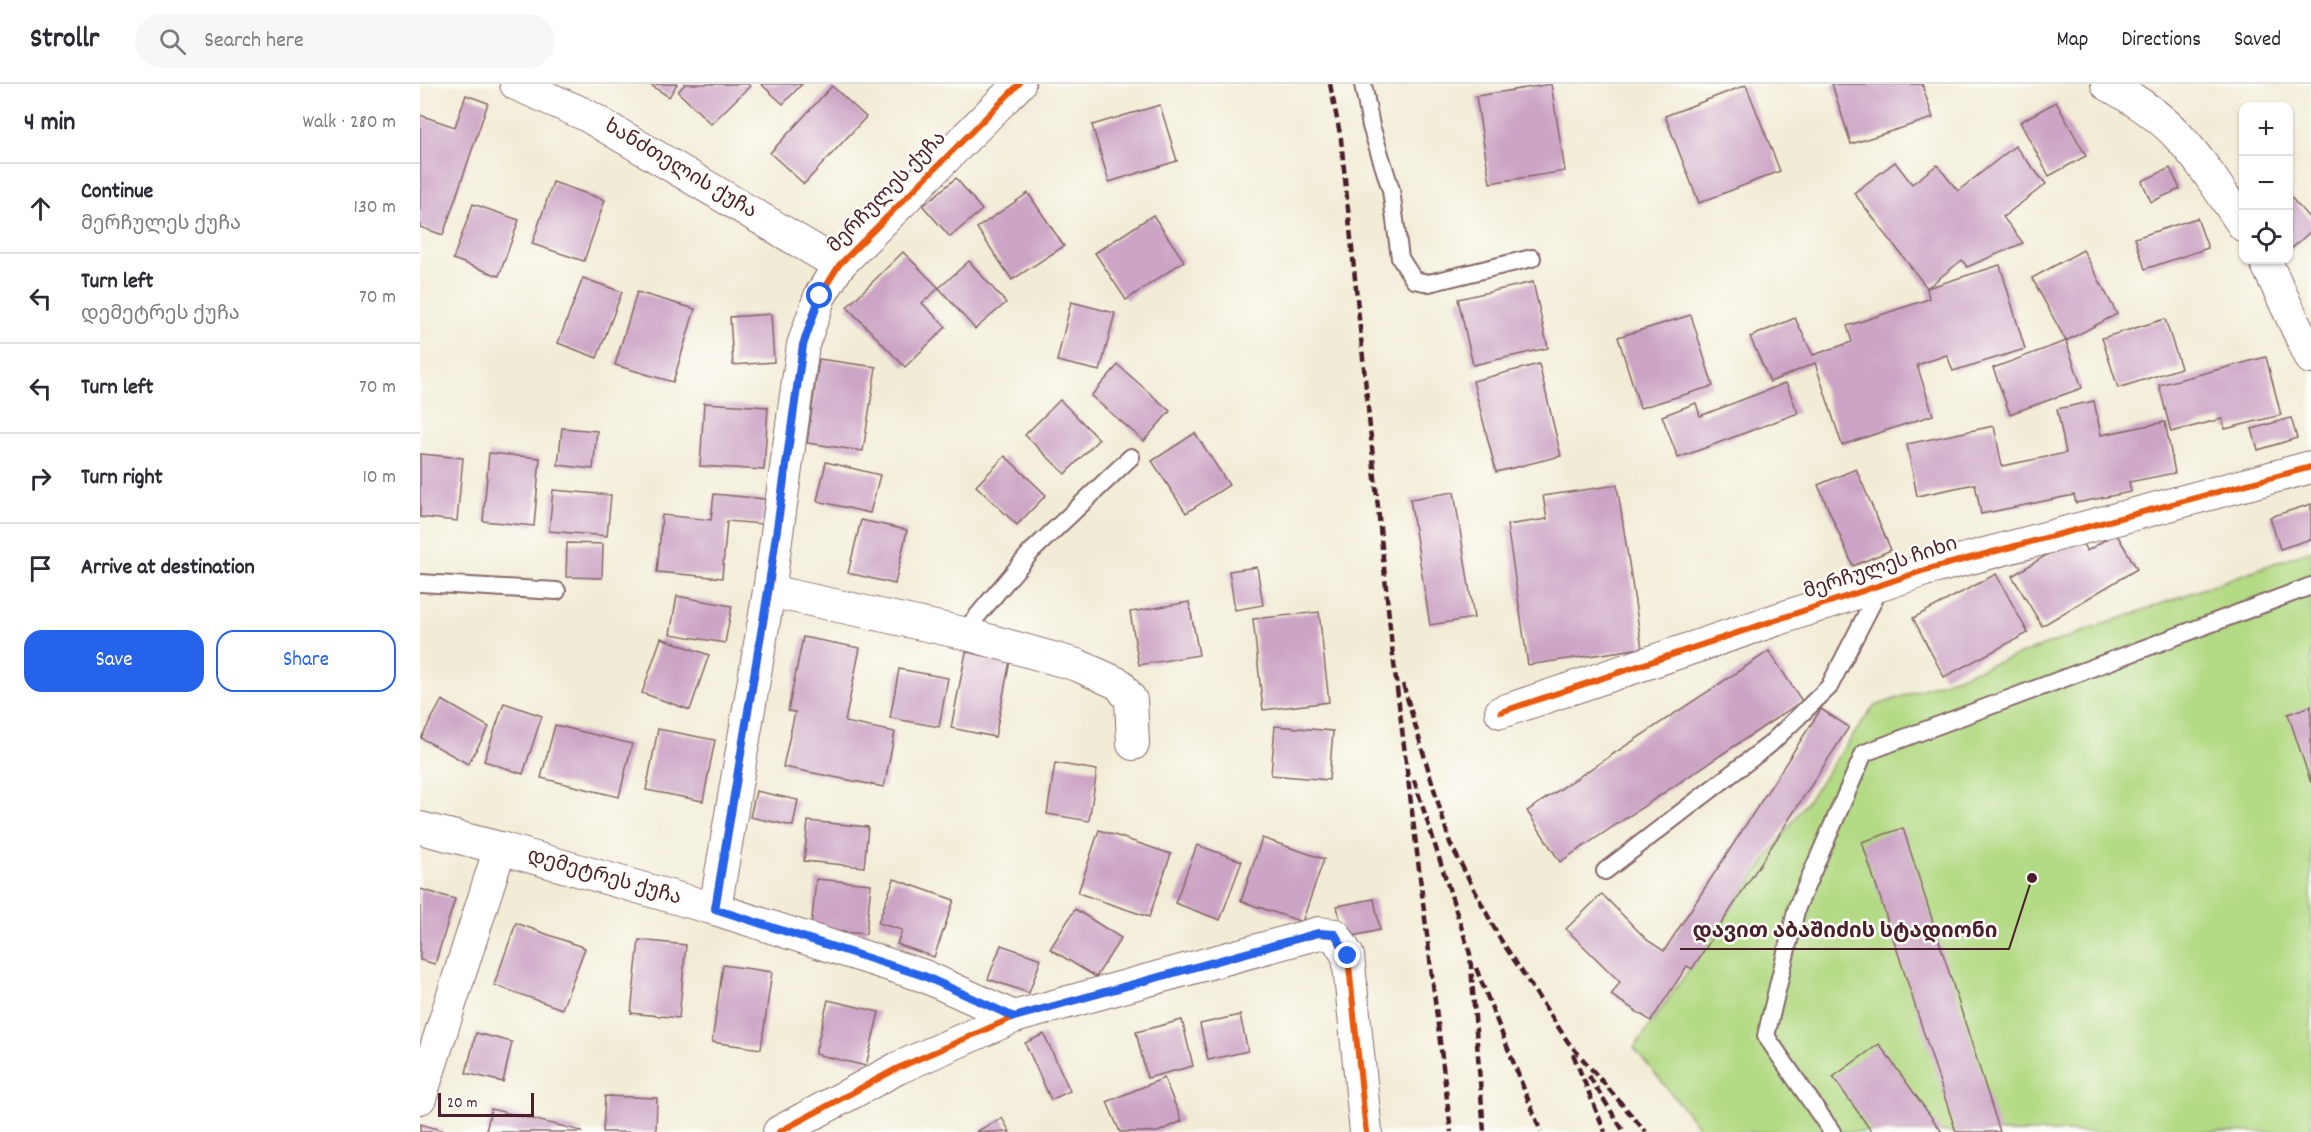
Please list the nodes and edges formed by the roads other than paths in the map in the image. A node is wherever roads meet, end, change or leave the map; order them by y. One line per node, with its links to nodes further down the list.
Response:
1 (516, 84): 7 (street, ხანძთელის ქუჩა)
2 (1019, 84): 7 (street, მერჩულეს ქუჩა)
3 (1363, 84): 6 (lane)
4 (2107, 84): 5 (street)
5 (2239, 219)
6 (1532, 258)
7 (839, 264): 16 (street, მერჩულეს ქუჩა)
8 (2267, 264): 9 (street)
9 (2311, 358)
10 (1131, 457): 17 (lane)
11 (2311, 467): 13 (street, მერჩულეს ჩიხი)
12 (420, 583): 15 (lane)
13 (1881, 585): 18 (street, მერჩულეს ჩიხი); 22 (lane)
14 (2311, 586): 28 (lane)
15 (557, 591)
16 (768, 591): 17 (street); 23 (street, მერჩულეს ქუჩა)
17 (963, 633): 19 (street)
18 (1501, 712)
19 (1133, 744)
20 (420, 828): 21 (street, დემეტრეს ქუჩა)
21 (500, 848): 23 (street, დემეტრეს ქუჩა); 25 (street)
22 (1605, 871)
23 (715, 909): 24 (street, დემეტრეს ქუჩა)
24 (1014, 1017): 26 (street); 27 (street)
25 (420, 1098)
26 (778, 1132)
27 (1366, 1132)
28 (1832, 1132)

